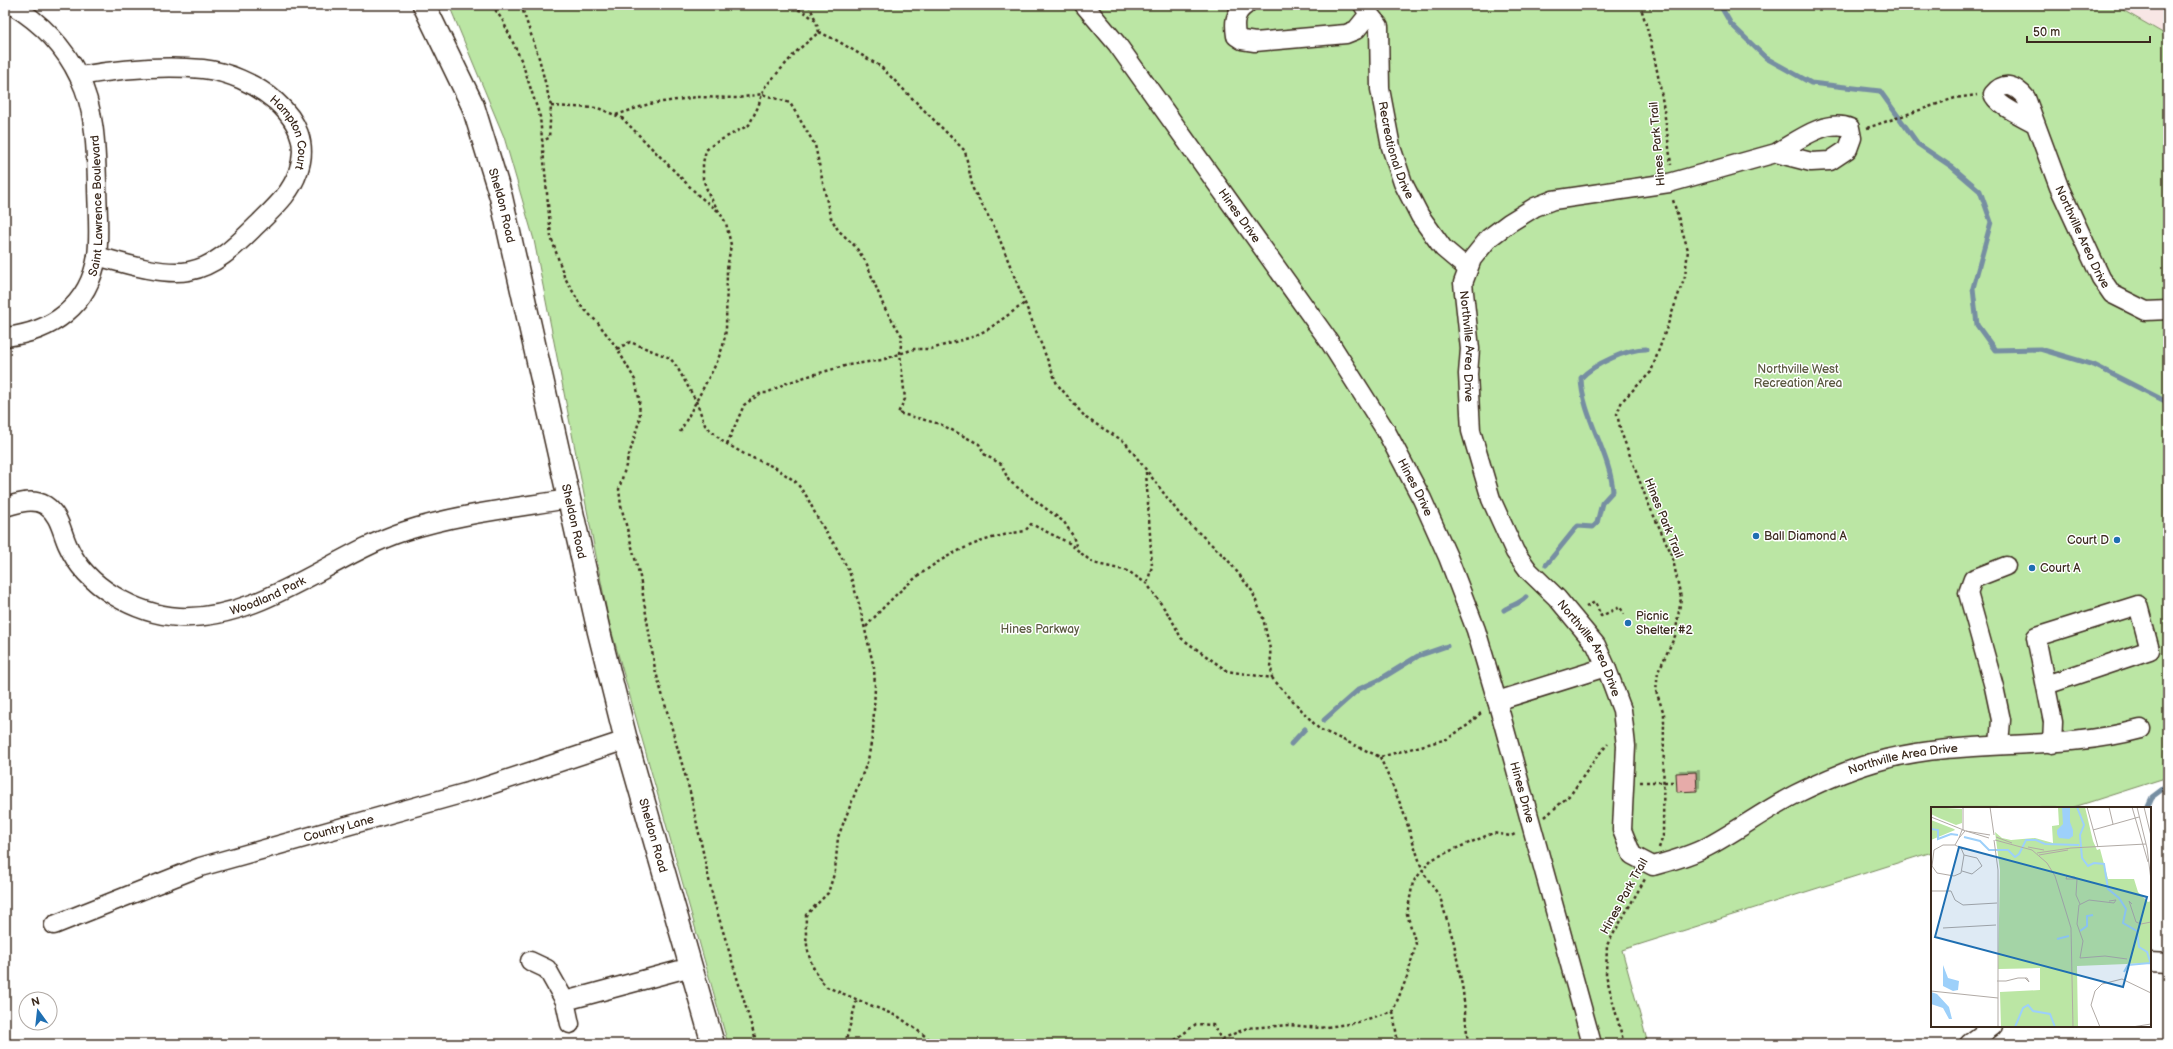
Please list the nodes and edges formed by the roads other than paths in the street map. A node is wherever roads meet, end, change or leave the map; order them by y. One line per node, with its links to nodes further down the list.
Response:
1 (12, 5): 6 (street, Saint Lawrence Boulevard)
2 (424, 5): 13 (main road, Sheldon Road)
3 (1084, 5): 18 (street, Hines Drive)
4 (1246, 5): 5 (street, Recreational Drive)
5 (1366, 9): 10 (street, Recreational Drive)
6 (79, 76): 9 (street, Saint Lawrence Boulevard); 9 (street, Hampton Court)
7 (1993, 94): 11 (street, Northville Area Drive)
8 (1776, 152): 10 (street, Northville Area Drive)
9 (97, 256): 12 (street, Saint Lawrence Boulevard)
10 (1468, 269): 16 (street, Northville Area Drive)
11 (2168, 310)
12 (5, 337)
13 (568, 499): 14 (street, Woodland Park); 20 (main road, Sheldon Road)
14 (5, 507)
15 (2006, 566): 22 (street)
16 (1606, 666): 18 (street); 22 (street, Northville Area Drive)
17 (2046, 685): 17 (street); 21 (street)
18 (1498, 701): 32 (street, Hines Drive)
19 (2141, 729): 21 (street, Northville Area Drive)
20 (626, 740): 23 (street, Country Lane); 27 (main road, Sheldon Road)
21 (2052, 744): 22 (street, Northville Area Drive)
22 (1999, 746)
23 (54, 925)
24 (530, 961): 28 (street)
25 (2151, 962): 26 (street)
26 (2168, 963)
27 (691, 967): 28 (street); 31 (main road, Sheldon Road)
28 (566, 1001): 29 (street)
29 (570, 1024)
30 (1992, 1027): 33 (street)
31 (713, 1044)
32 (1592, 1044)
33 (1969, 1044)

